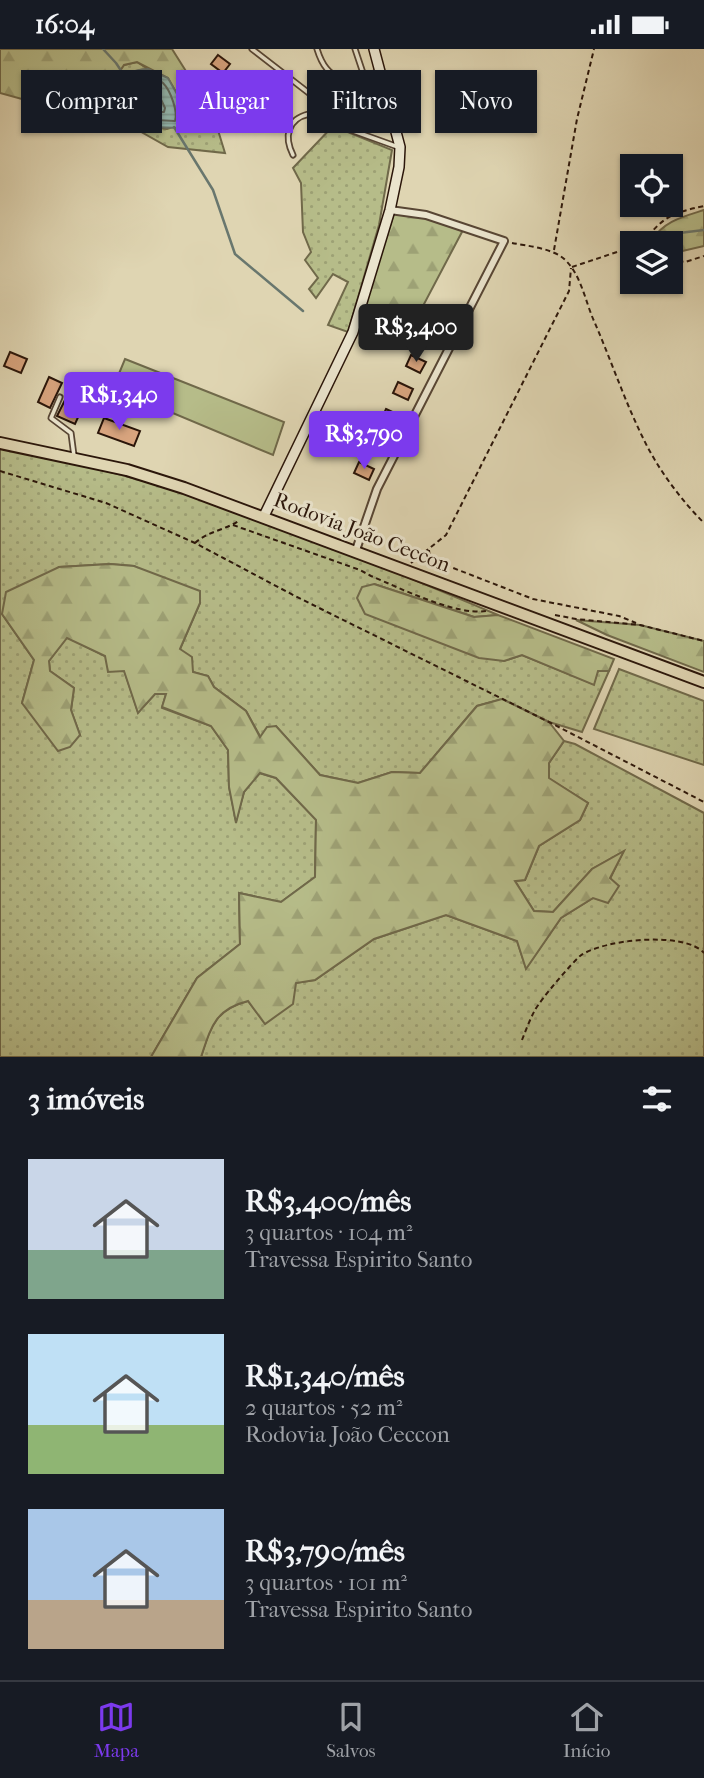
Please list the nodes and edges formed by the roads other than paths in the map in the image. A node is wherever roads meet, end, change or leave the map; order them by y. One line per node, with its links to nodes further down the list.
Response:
1 (252, 49): 8 (lane)
2 (317, 49): 5 (lane)
3 (355, 49): 6 (lane)
4 (374, 49): 7 (street)
5 (329, 70)
6 (362, 70)
7 (379, 70)
8 (307, 92)
9 (288, 133): 13 (lane)
10 (358, 133): 12 (lane)
11 (396, 133): 12 (street)
12 (400, 147): 14 (street)
13 (293, 155)
14 (390, 210): 18 (street); 19 (street)
15 (60, 397): 17 (lane)
16 (0, 443): 17 (main road, Rodovia João Ceccon)
17 (75, 458): 18 (main road, Rodovia João Ceccon)
18 (264, 516): 19 (main road, Rodovia João Ceccon)
19 (356, 550): 20 (main road, Rodovia João Ceccon)
20 (704, 682)

